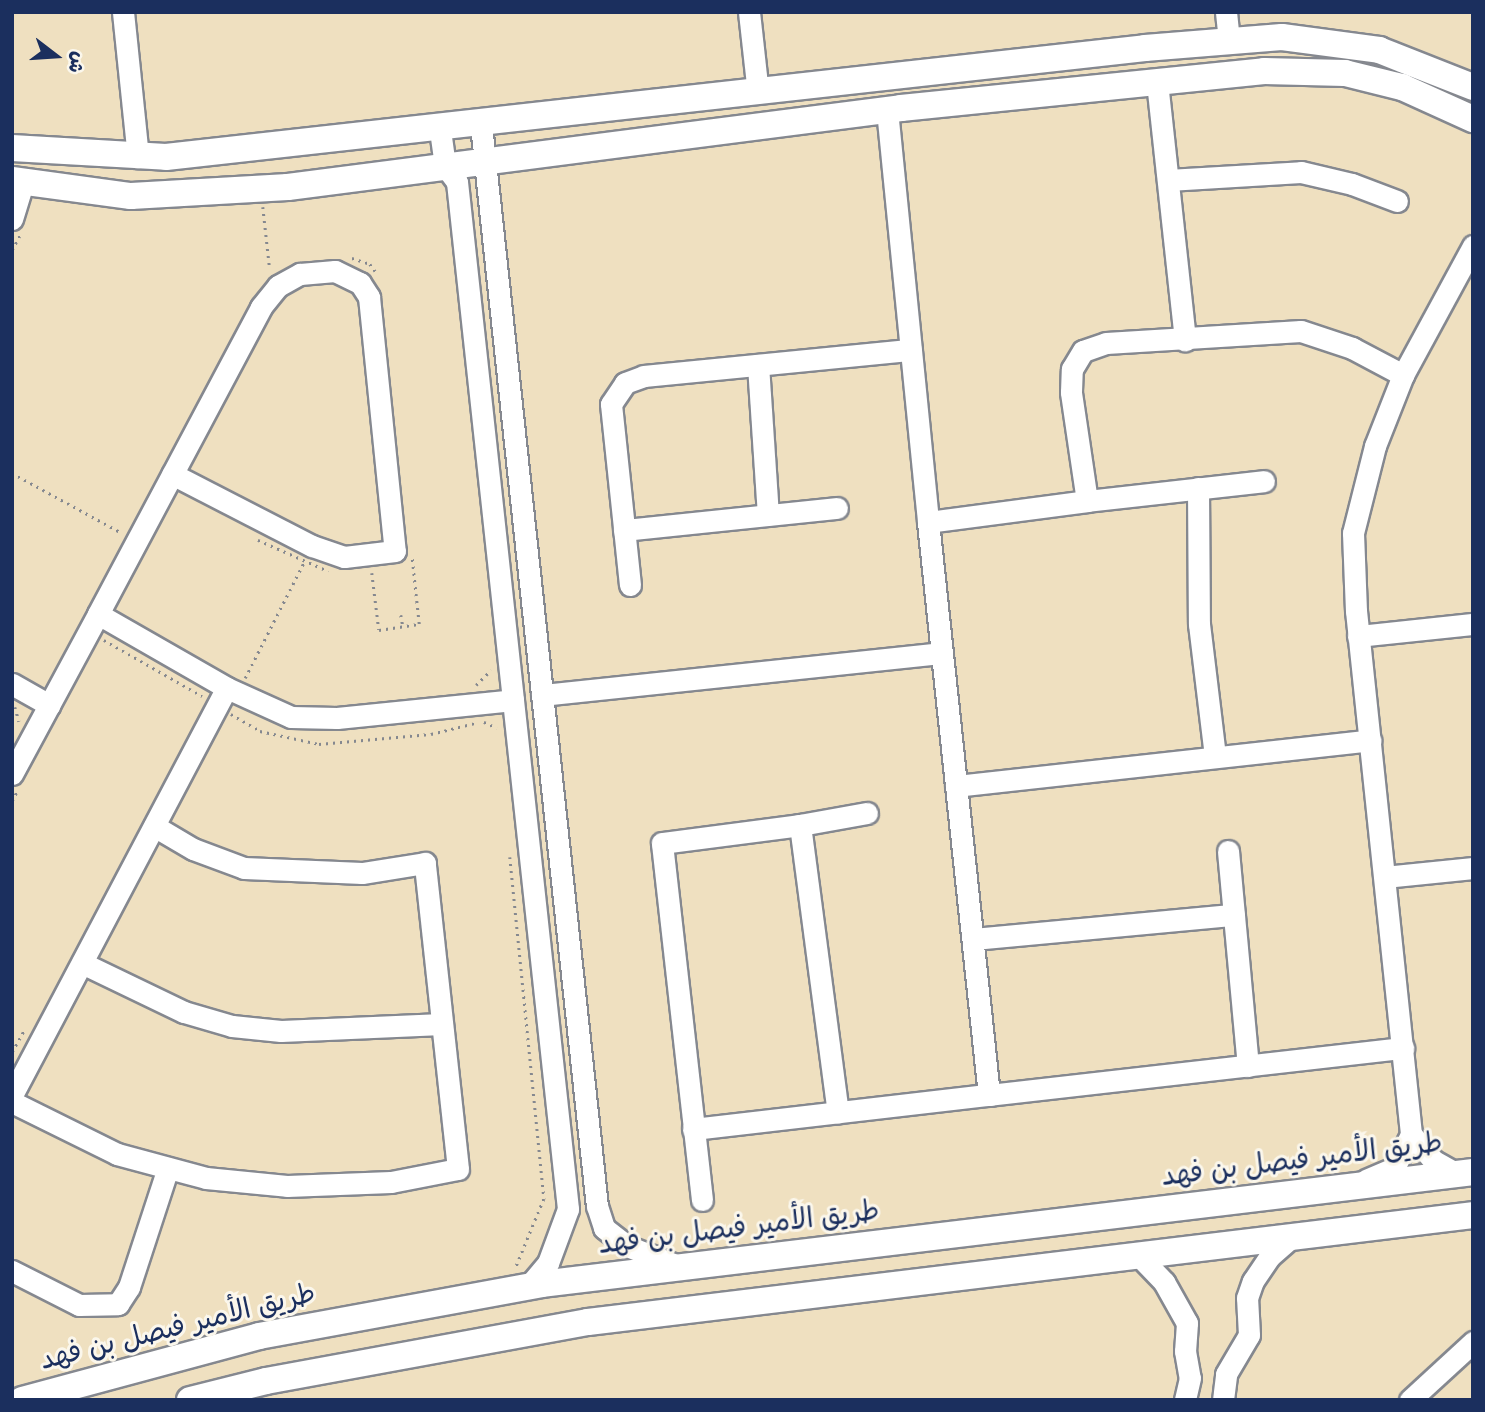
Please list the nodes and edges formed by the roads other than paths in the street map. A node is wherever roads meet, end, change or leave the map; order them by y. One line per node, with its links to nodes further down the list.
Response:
1 (123, 12): 13 (street)
2 (749, 12): 7 (street)
3 (1226, 12): 4 (street)
4 (1229, 41): 6 (main road); 7 (main road)
5 (1157, 82): 8 (main road); 9 (main road); 16 (street)
6 (1473, 87)
7 (758, 93): 10 (main road)
8 (887, 110): 14 (main road); 22 (street)
9 (1473, 120)
10 (481, 125): 11 (main road); 14 (street)
11 (440, 130): 13 (main road); 15 (street)
12 (12, 148): 13 (main road)
13 (138, 157)
14 (485, 161): 15 (main road); 40 (street)
15 (445, 166): 17 (main road); 41 (street)
16 (1168, 180): 18 (street); 21 (street)
17 (18, 181): 19 (street)
18 (1397, 201)
19 (12, 219)
20 (1473, 246): 24 (street)
21 (1185, 340): 24 (street); 28 (street)
22 (911, 350): 23 (street); 31 (street)
23 (758, 365): 30 (street); 32 (street)
24 (1403, 374): 36 (street)
25 (172, 474): 25 (street); 34 (street)
26 (1264, 481): 27 (street)
27 (1198, 488): 28 (street); 44 (street)
28 (1087, 501): 31 (street)
29 (837, 508): 30 (street)
30 (768, 515): 32 (street)
31 (928, 522): 37 (street)
32 (624, 530): 33 (street)
33 (630, 585)
34 (93, 623): 39 (street); 42 (street)
35 (1473, 624): 36 (street)
36 (1358, 636): 43 (street)
37 (942, 653): 40 (street); 46 (street)
38 (12, 684): 42 (street)
39 (236, 690): 41 (street); 49 (street)
40 (542, 695): 63 (street)
41 (513, 700): 56 (street)
42 (49, 705): 45 (street)
43 (1370, 740): 44 (street); 52 (street)
44 (1215, 757): 46 (street)
45 (12, 774)
46 (956, 786): 54 (street)
47 (867, 813): 48 (street)
48 (800, 825): 64 (street); 65 (street)
49 (154, 826): 55 (street); 57 (street)
50 (1228, 851): 53 (street)
51 (1473, 868): 52 (street)
52 (1385, 877): 58 (street)
53 (1234, 915): 54 (street); 59 (street)
54 (973, 939): 61 (street)
55 (82, 963): 57 (street); 60 (street)
56 (547, 1013): 63 (street); 76 (street)
57 (442, 1024): 67 (street)
58 (1403, 1048): 59 (street); 66 (street)
59 (1248, 1066): 61 (street)
60 (12, 1095)
61 (989, 1096): 64 (street)
62 (12, 1102): 67 (street)
63 (586, 1103): 74 (street)
64 (838, 1113): 65 (street)
65 (693, 1129): 70 (street)
66 (1411, 1133): 68 (street); 69 (street)
67 (168, 1168): 75 (street)
68 (1465, 1172): 69 (main road, طريق الأمير فيصل بن فهد)
69 (1355, 1186): 74 (main road, طريق الأمير فيصل بن فهد)
70 (702, 1200)
71 (1473, 1215): 72 (main road)
72 (1291, 1238): 73 (main road); 82 (street)
73 (1140, 1257): 80 (main road); 81 (street)
74 (683, 1268): 76 (main road, طريق الأمير فيصل بن فهد)
75 (12, 1270)
76 (527, 1287): 79 (main road, طريق الأمير فيصل بن فهد)
77 (1473, 1342): 83 (street)
78 (1473, 1358): 84 (street)
79 (22, 1400)
80 (190, 1400)
81 (1185, 1400)
82 (1223, 1400)
83 (1410, 1400)
84 (1426, 1400)

